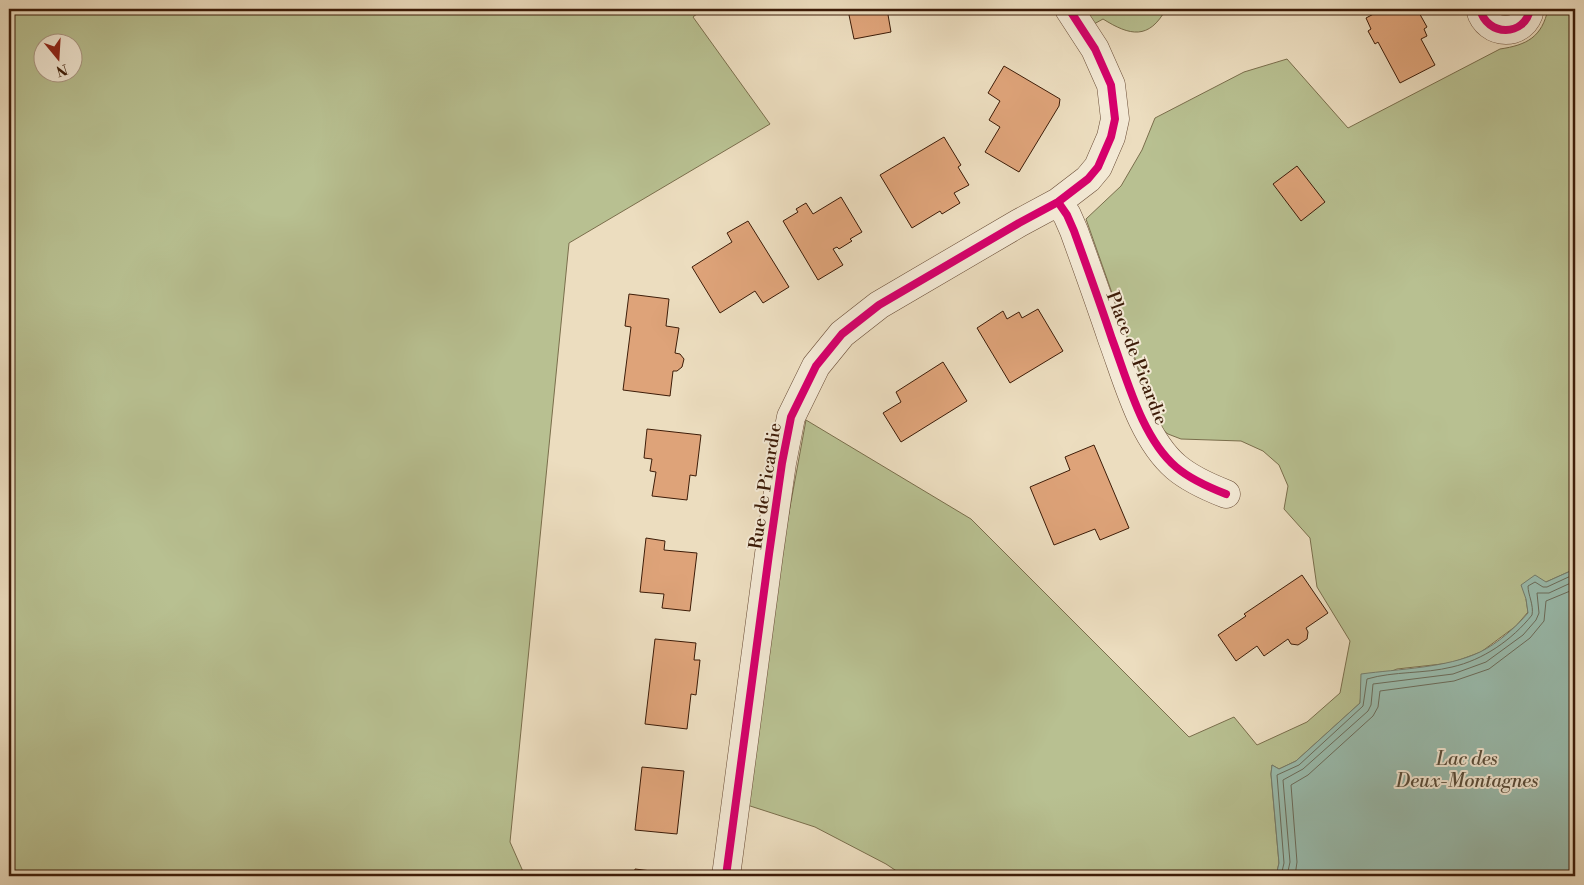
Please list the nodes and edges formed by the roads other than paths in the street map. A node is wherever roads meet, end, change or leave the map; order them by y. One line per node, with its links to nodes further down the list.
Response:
1 (1069, 9): 4 (street, Rue de Picardie)
2 (1480, 9): 3 (street)
3 (1530, 9)
4 (1058, 202): 5 (street, Place de Picardie); 6 (street, Rue de Picardie)
5 (1226, 494)
6 (726, 876)

